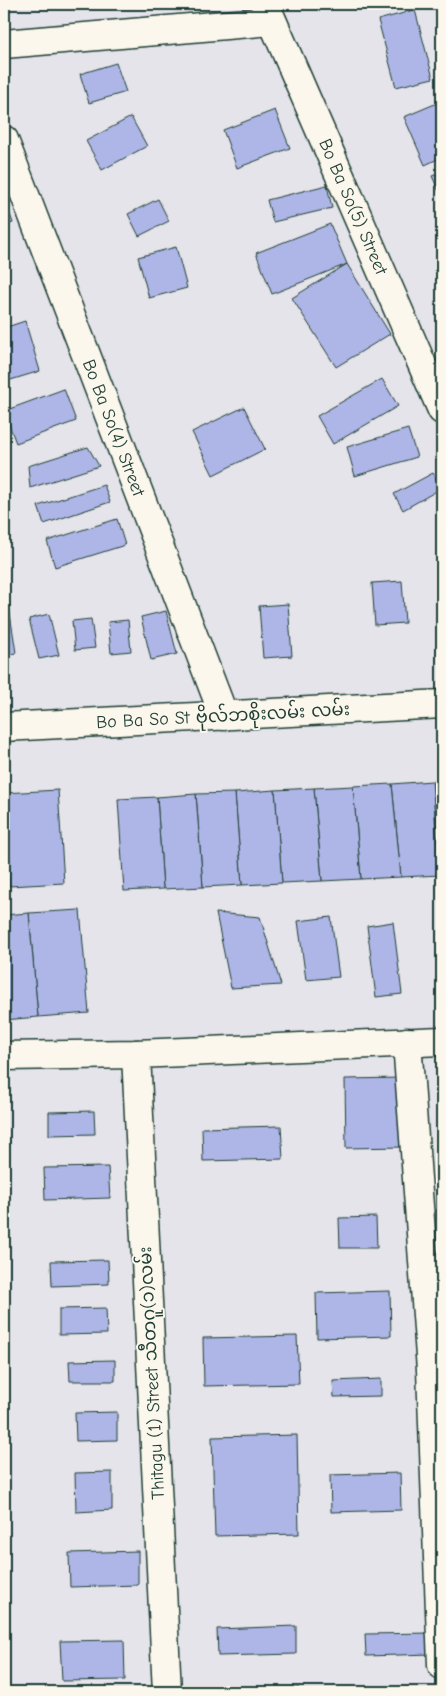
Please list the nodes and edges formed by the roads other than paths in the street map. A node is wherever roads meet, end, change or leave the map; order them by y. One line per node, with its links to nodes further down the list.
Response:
1 (268, 12): 2 (street); 4 (street, Bo Ba So(5) Street)
2 (4, 44)
3 (4, 140): 6 (street, Bo Ba So(4) Street)
4 (442, 410)
5 (442, 704): 6 (street, Bo Ba So St ဗိုလ်ဘစိုးလမ်း လမ်း)
6 (224, 716): 7 (street, Bo Ba So St ဗိုလ်ဘစိုးလမ်း လမ်း)
7 (4, 727)
8 (442, 1041): 9 (street)
9 (407, 1042): 10 (street); 12 (street)
10 (136, 1054): 11 (street); 14 (street, Thitagu (1) Street သီတဂူ(၁)လမ်း)
11 (4, 1056)
12 (437, 1369): 13 (street)
13 (442, 1656)
14 (167, 1692)

